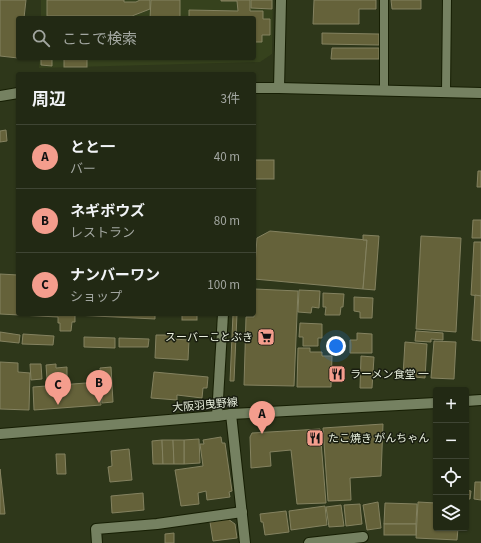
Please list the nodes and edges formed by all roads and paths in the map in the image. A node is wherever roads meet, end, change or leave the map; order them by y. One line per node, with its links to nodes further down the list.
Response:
1 (282, 0): 5 (street)
2 (384, 0): 6 (lane)
3 (447, 0): 7 (lane)
4 (256, 88): 5 (street)
5 (279, 88): 6 (street)
6 (384, 91): 7 (street)
7 (446, 92): 8 (street)
8 (481, 92)
9 (16, 93): 10 (street)
10 (0, 96)
11 (223, 316): 16 (street)
12 (481, 400): 13 (street)
13 (469, 401)
14 (433, 403): 15 (street, 大阪羽曳野線)
15 (232, 414): 16 (street, 大阪羽曳野線); 18 (street)
16 (217, 416): 17 (street, 大阪羽曳野線)
17 (0, 434)
18 (242, 512): 21 (street); 22 (street)
19 (363, 537): 20 (street)
20 (322, 542): 23 (street)
21 (97, 543)
22 (245, 543)
23 (309, 543)

